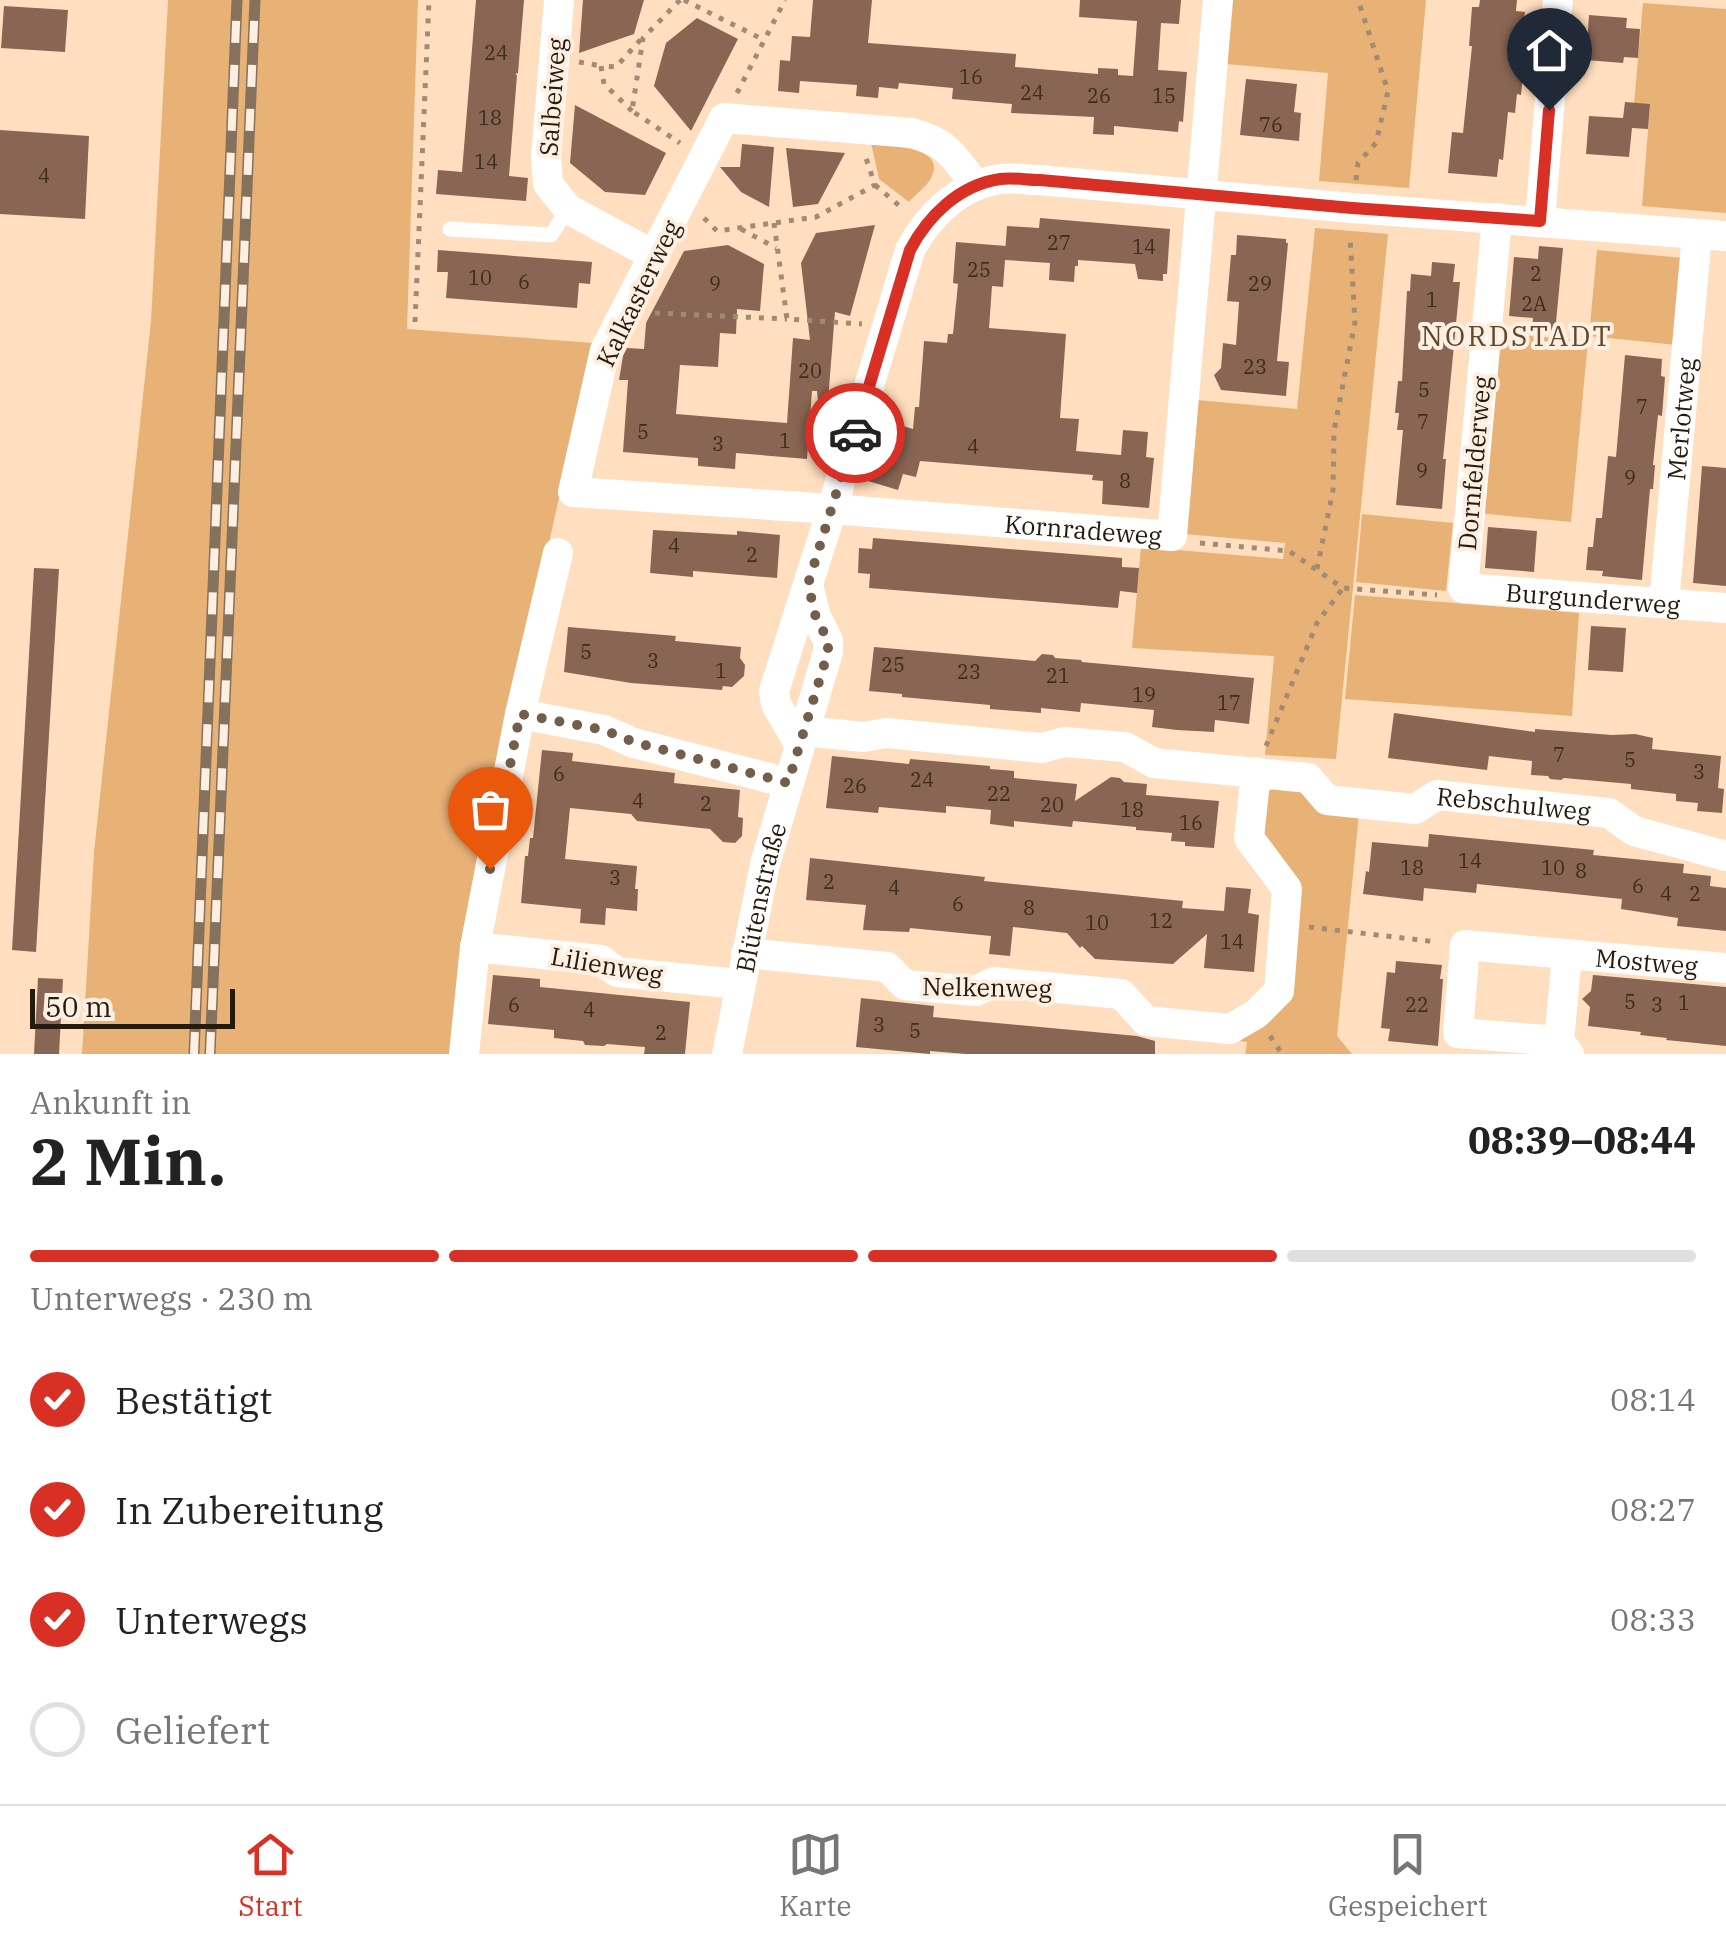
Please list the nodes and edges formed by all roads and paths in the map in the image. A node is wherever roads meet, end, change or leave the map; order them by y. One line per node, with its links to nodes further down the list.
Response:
1 (429, 0): 31 (path)
2 (559, 0): 19 (street, Salbeiweg)
3 (682, 0): 8 (path); 9 (path)
4 (784, 0): 9 (path)
5 (1218, 0): 16 (street)
6 (1358, 0): 18 (path)
7 (1558, 0): 21 (street)
8 (643, 38): 10 (path); 10 (path)
9 (764, 40): 11 (path)
10 (632, 111): 13 (path)
11 (724, 118): 12 (street); 13 (street, Kalkasterweg)
12 (857, 128): 14 (path); 15 (street)
13 (704, 159): 17 (street, Kalkasterweg)
14 (875, 185): 22 (path); 23 (path)
15 (976, 186): 16 (street, Blütenstraße); 23 (street, Blütenstraße)
16 (1202, 194): 18 (street, Blütenstraße); 33 (street, Kornradeweg)
17 (684, 198): 24 (path); 28 (street, Kalkasterweg)
18 (1352, 208): 20 (street, Blütenstraße); 36 (path)
19 (568, 210): 25 (lane); 28 (street)
20 (1497, 218): 21 (street, Blütenstraße); 38 (street, Dornfelderweg)
21 (1540, 221): 26 (street, Blütenstraße)
22 (774, 223): 24 (path); 27 (path)
23 (922, 226): 32 (street, Blütenstraße)
24 (738, 228): 27 (path)
25 (450, 229)
26 (1712, 235): 39 (street, Merlotweg)
27 (777, 248): 30 (path)
28 (654, 256): 29 (street, Kalkasterweg)
29 (626, 311): 30 (path); 33 (street, Kalkasterweg)
30 (787, 319): 32 (path)
31 (415, 322)
32 (887, 326): 33 (street, Blütenstraße)
33 (832, 509): 42 (street, Blütenstraße)
34 (1184, 542): 36 (path)
35 (558, 554): 41 (street)
36 (1317, 569): 37 (path)
37 (1342, 588): 38 (path); 43 (path)
38 (1463, 588): 39 (street, Burgunderweg)
39 (1664, 603): 40 (street, Burgunderweg)
40 (1726, 608)
41 (520, 714): 44 (street); 48 (street)
42 (801, 738): 43 (street); 44 (street, Blütenstraße)
43 (1256, 772): 45 (street, Rebschulweg); 46 (street, Nelkenweg)
44 (788, 783): 49 (street, Blütenstraße)
45 (1726, 856)
46 (1285, 924): 47 (path); 49 (street, Nelkenweg)
47 (1465, 945): 50 (street, Mostweg); 53 (street, Mostweg)
48 (475, 946): 52 (street, Lilienweg); 55 (street)
49 (746, 953): 52 (street, Blütenstraße)
50 (1567, 954): 51 (street, Mostweg); 54 (street, Mostweg)
51 (1726, 968)
52 (739, 984): 56 (street, Blütenstraße)
53 (1496, 1045): 54 (street, Mostweg)
54 (1564, 1048)
55 (464, 1054)
56 (727, 1054)

